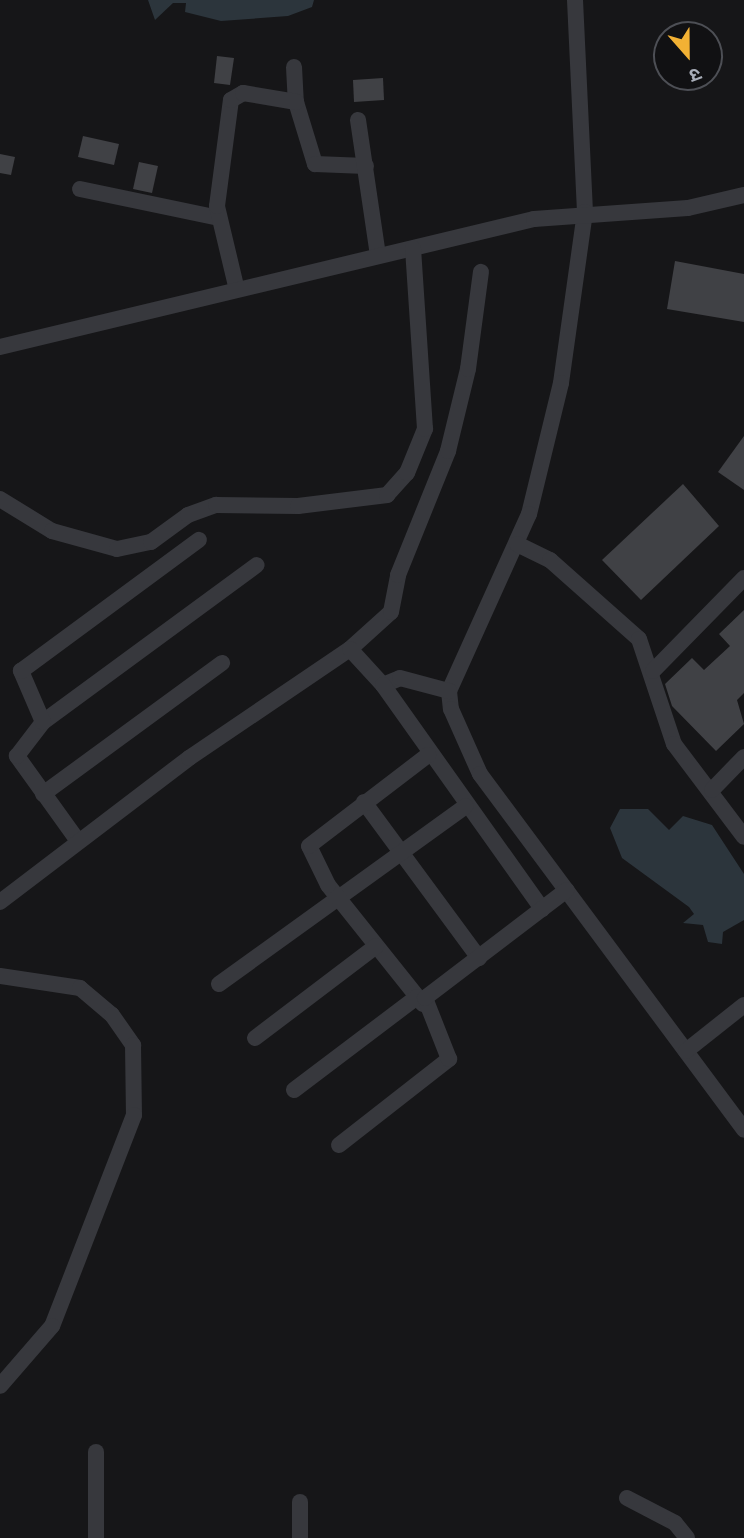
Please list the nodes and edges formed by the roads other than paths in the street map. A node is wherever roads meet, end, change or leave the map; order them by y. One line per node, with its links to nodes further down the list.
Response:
1 (575, 0): 8 (street)
2 (294, 67): 3 (street)
3 (296, 102): 5 (street); 9 (street)
4 (358, 120): 5 (street)
5 (366, 166): 11 (street)
6 (80, 189): 9 (street)
7 (744, 195): 8 (street)
8 (585, 212): 10 (street); 17 (street)
9 (219, 218): 13 (street)
10 (413, 248): 11 (street); 15 (street)
11 (378, 255): 13 (street)
12 (481, 272): 20 (street)
13 (236, 286): 14 (street)
14 (0, 347)
15 (0, 499)
16 (199, 540): 25 (street)
17 (517, 544): 22 (street); 24 (street)
18 (257, 565): 25 (street)
19 (744, 578): 22 (street)
20 (350, 649): 23 (street); 33 (street)
21 (222, 663): 29 (street)
22 (653, 671): 28 (street)
23 (383, 685): 24 (street); 26 (street)
24 (449, 691): 35 (street)
25 (43, 722): 29 (street)
26 (428, 755): 30 (street); 31 (street)
27 (744, 757): 28 (street)
28 (712, 790): 32 (street)
29 (43, 794): 33 (street)
30 (364, 802): 34 (street); 36 (street)
31 (466, 806): 34 (street); 38 (street)
32 (744, 837)
33 (78, 841): 37 (street)
34 (401, 853): 36 (street); 40 (street)
35 (567, 890): 38 (street); 46 (street)
36 (340, 900): 39 (street); 42 (street)
37 (0, 902)
38 (542, 909): 40 (street)
39 (376, 946): 43 (street); 45 (street)
40 (478, 958): 43 (street)
41 (0, 976): 50 (street)
42 (219, 984)
43 (420, 1001): 47 (street); 49 (street)
44 (744, 1005): 46 (street)
45 (255, 1038)
46 (686, 1051): 48 (street)
47 (294, 1090)
48 (744, 1129)
49 (339, 1145)
50 (0, 1386)
51 (96, 1452): 54 (street)
52 (627, 1498): 56 (street)
53 (300, 1502): 55 (street)
54 (96, 1538)
55 (300, 1538)
56 (687, 1538)

